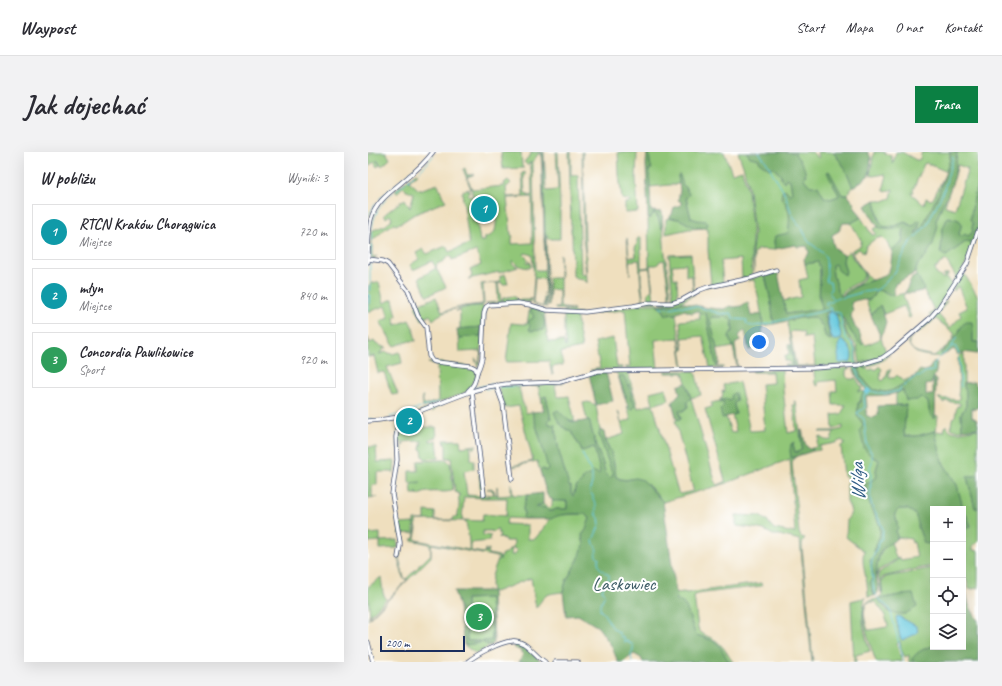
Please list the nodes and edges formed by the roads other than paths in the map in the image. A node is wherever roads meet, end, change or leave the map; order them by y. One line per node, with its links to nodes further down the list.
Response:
1 (433, 152): 2 (street)
2 (369, 220): 4 (street)
3 (978, 231): 8 (street)
4 (368, 259): 5 (street); 7 (street)
5 (368, 262)
6 (776, 270): 7 (street)
7 (477, 372): 10 (street)
8 (496, 386): 9 (street); 13 (street)
9 (472, 391): 10 (street); 14 (street)
10 (466, 393): 11 (street)
11 (399, 417): 12 (street); 15 (street)
12 (368, 421)
13 (512, 479)
14 (484, 495)
15 (398, 557)
16 (368, 642): 17 (street)
17 (373, 662)
18 (467, 662): 19 (street)
19 (544, 662)
20 (555, 662): 21 (street)
21 (578, 662)

